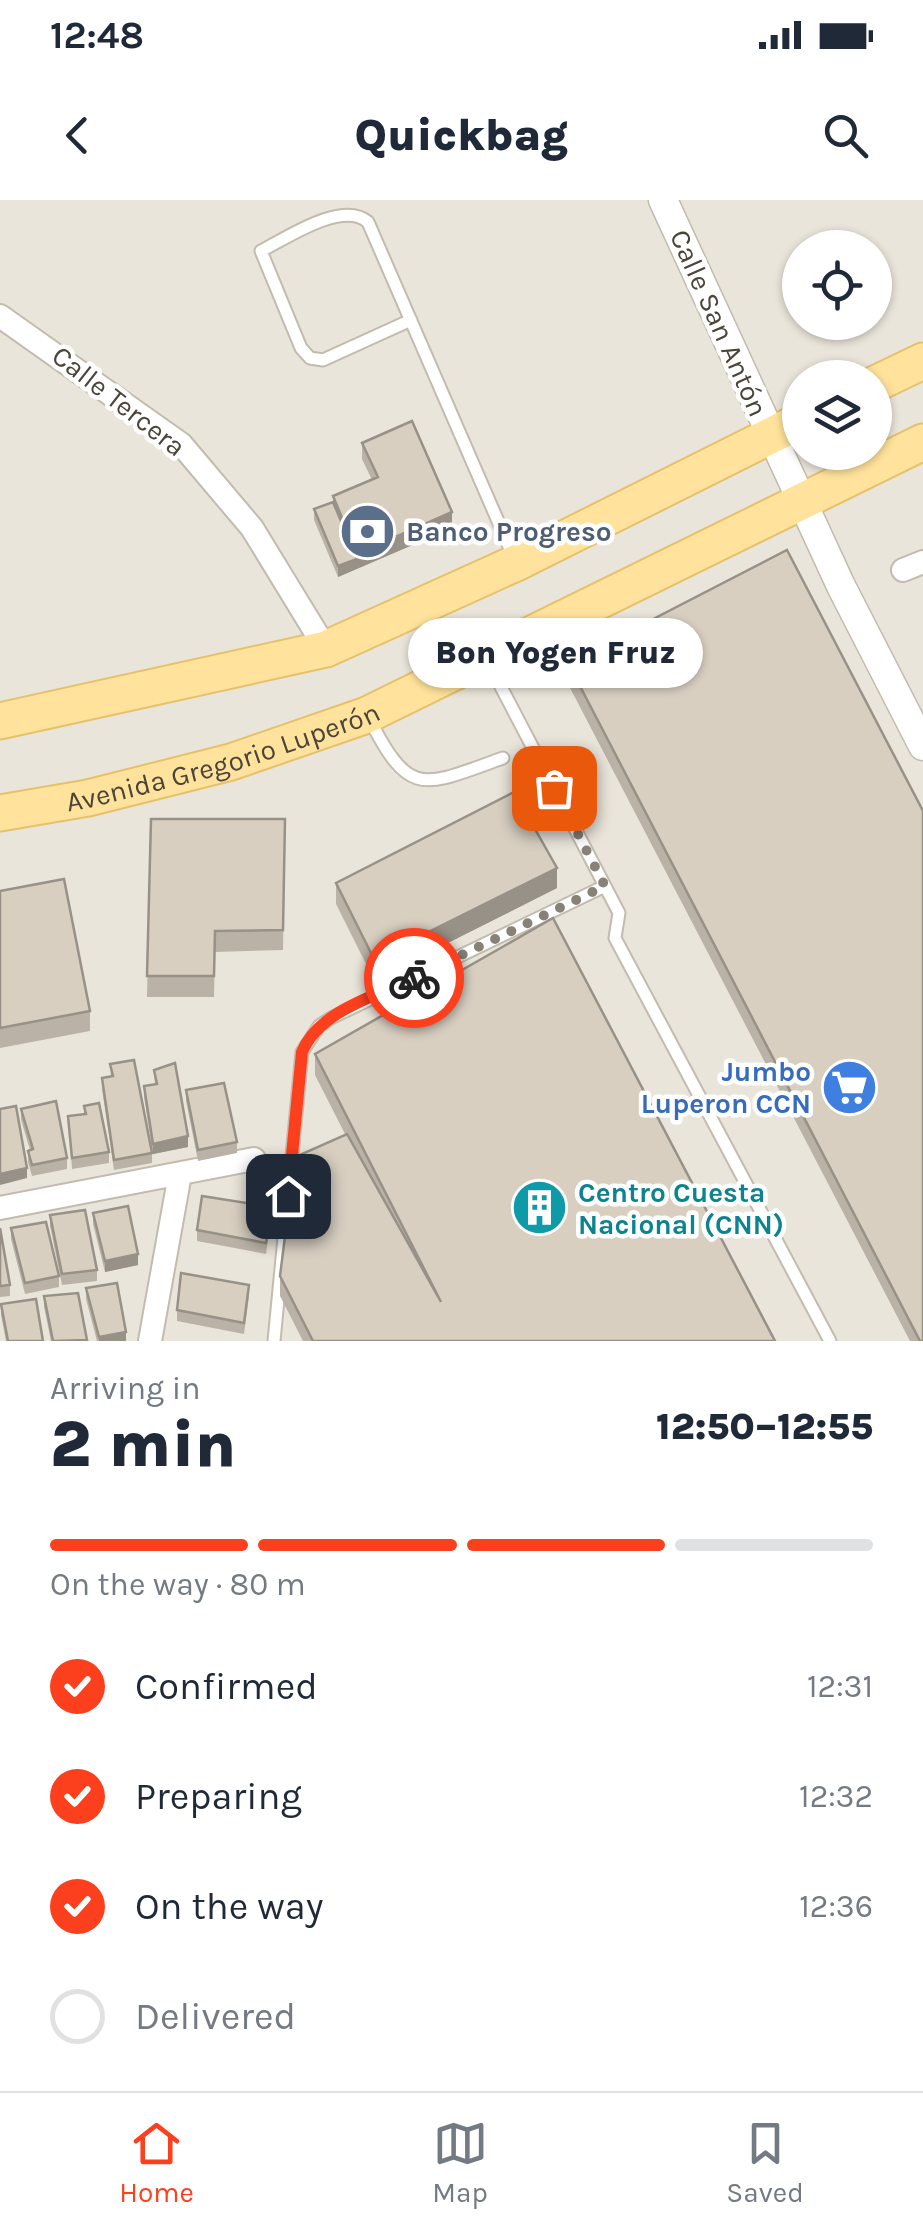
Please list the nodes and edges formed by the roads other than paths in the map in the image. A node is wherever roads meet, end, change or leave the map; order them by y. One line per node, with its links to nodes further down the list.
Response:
1 (662, 200): 6 (street, Calle San Antón)
2 (0, 316): 12 (street, Calle Tercera)
3 (410, 320): 3 (lane); 11 (lane)
4 (923, 361): 5 (main road)
5 (892, 376)
6 (782, 422)
7 (782, 430): 11 (main road)
8 (923, 442): 10 (main road, Avenida Gregorio Luperón)
9 (794, 470): 10 (street, Calle San Antón)
10 (801, 500): 13 (main road, Avenida Gregorio Luperón); 16 (street, Calle San Antón)
11 (516, 563): 12 (main road)
12 (326, 649): 15 (main road)
13 (486, 656): 14 (main road, Avenida Gregorio Luperón); 19 (lane)
14 (366, 714): 17 (lane); 18 (main road, Avenida Gregorio Luperón)
15 (0, 722)
16 (923, 746)
17 (502, 758)
18 (0, 813)
19 (605, 886): 24 (lane); 25 (lane)
20 (254, 1159): 21 (street)
21 (180, 1174): 22 (street); 23 (street)
22 (0, 1208)
23 (150, 1341)
24 (274, 1341)
25 (830, 1341)

